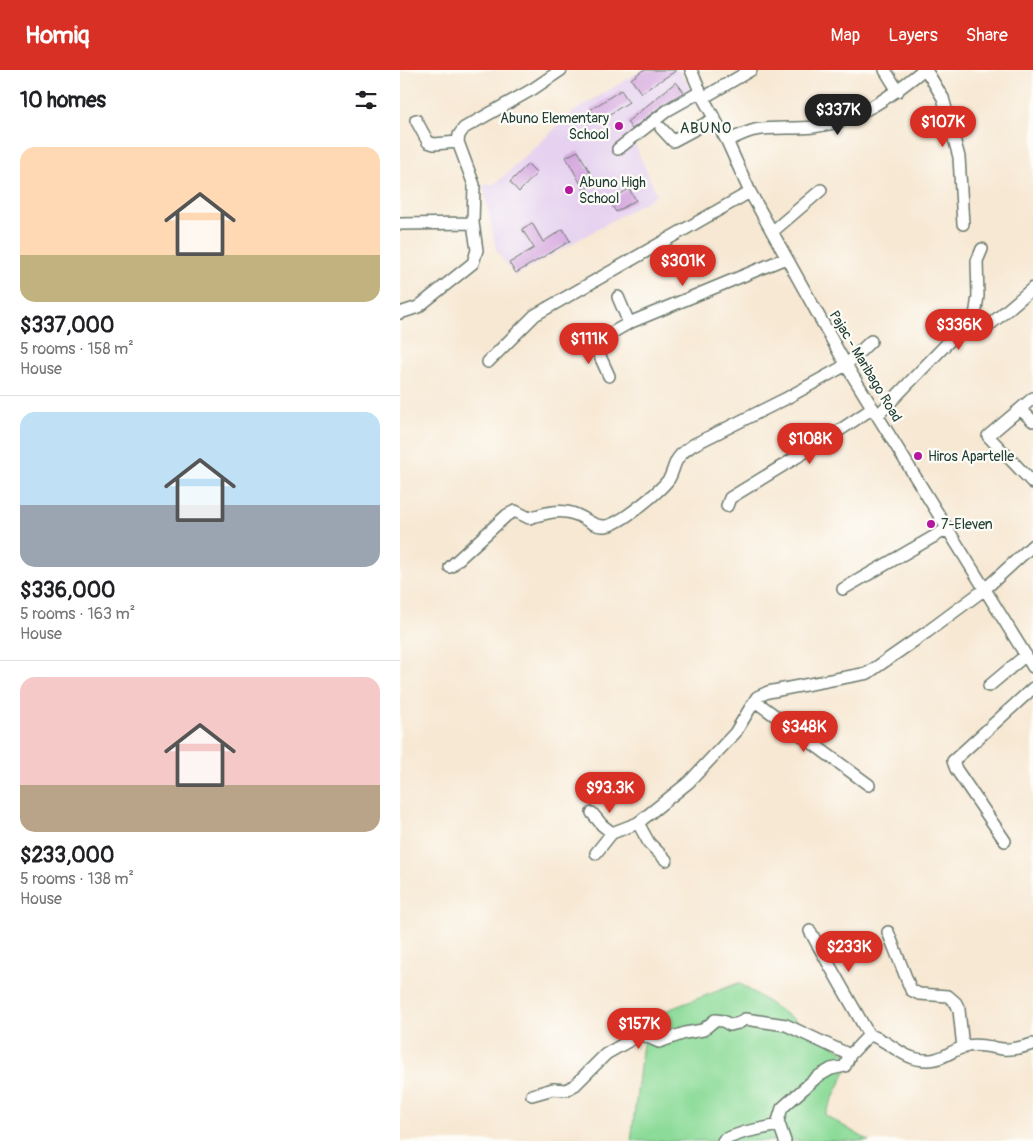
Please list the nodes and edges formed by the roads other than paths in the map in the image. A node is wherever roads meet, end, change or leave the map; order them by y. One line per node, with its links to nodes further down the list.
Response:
1 (561, 70): 12 (street)
2 (690, 70): 7 (street, Pajac - Maribago Road)
3 (751, 70): 7 (street)
4 (885, 70): 6 (street)
5 (925, 70): 6 (street); 19 (street)
6 (898, 91): 11 (street)
7 (702, 95): 9 (street, Pajac - Maribago Road); 14 (street)
8 (416, 120): 12 (street)
9 (716, 121): 10 (street); 11 (street, Pajac - Maribago Road); 13 (street)
10 (662, 128)
11 (727, 141): 16 (street, Pajac - Maribago Road)
12 (458, 142): 17 (street)
13 (676, 146)
14 (618, 149)
15 (821, 190): 20 (street)
16 (750, 192): 20 (street, Pajac - Maribago Road); 29 (street)
17 (473, 223): 18 (street); 25 (street)
18 (400, 224)
19 (963, 224)
20 (772, 232): 22 (street, Pajac - Maribago Road)
21 (982, 249): 27 (street)
22 (786, 258): 26 (street); 30 (street, Pajac - Maribago Road)
23 (1033, 288): 27 (street)
24 (618, 297): 26 (street)
25 (400, 313)
26 (629, 323): 31 (street)
27 (973, 330): 34 (street)
28 (871, 341): 30 (street)
29 (488, 362)
30 (846, 365): 34 (street, Pajac - Maribago Road); 40 (street)
31 (609, 376)
32 (1033, 398): 33 (street)
33 (1020, 409): 35 (street); 36 (street)
34 (876, 412): 37 (street); 38 (street, Pajac - Maribago Road)
35 (1033, 421)
36 (1033, 483)
37 (727, 506)
38 (947, 529): 41 (street, Pajac - Maribago Road); 42 (street)
39 (1033, 545): 41 (street)
40 (450, 567)
41 (985, 589): 43 (street, Pajac - Maribago Road); 47 (street)
42 (843, 590)
43 (1026, 655): 44 (street, Pajac - Maribago Road); 45 (street)
44 (1033, 667)
45 (988, 686)
46 (1033, 688): 52 (street)
47 (755, 701): 48 (street); 50 (street)
48 (869, 784)
49 (592, 814): 51 (street)
50 (638, 823): 51 (street); 54 (street)
51 (612, 833): 53 (street)
52 (1005, 841)
53 (596, 853)
54 (666, 860)
55 (810, 931): 57 (street)
56 (888, 932): 59 (street)
57 (869, 1035): 59 (street); 60 (street)
58 (1033, 1044): 59 (street)
59 (963, 1048)
60 (850, 1056): 61 (street); 62 (street)
61 (532, 1095)
62 (779, 1125): 63 (street); 64 (street)
63 (723, 1141)
64 (785, 1141)

